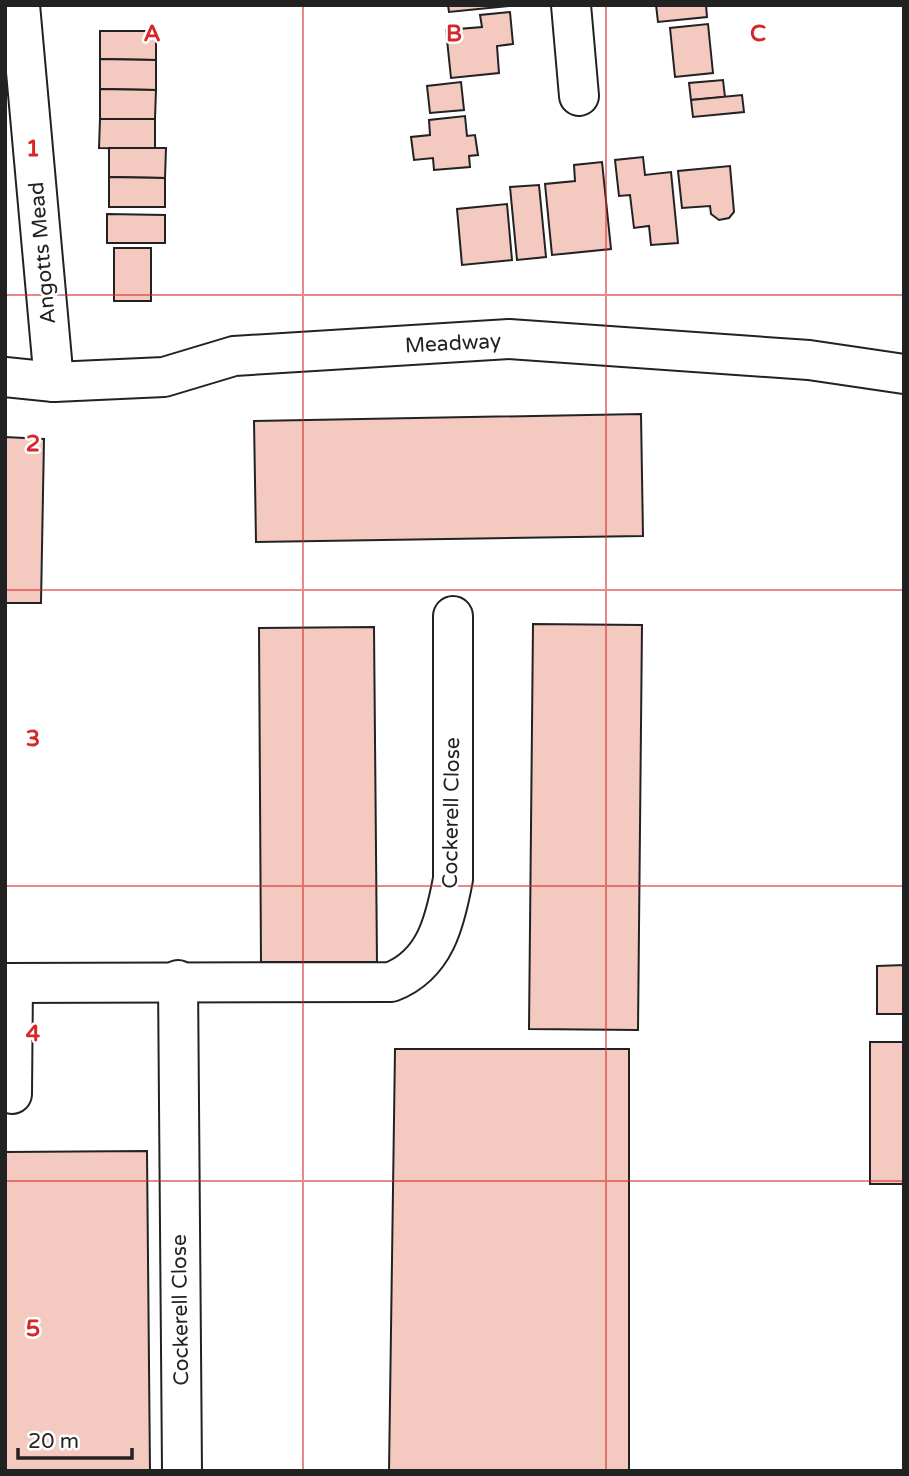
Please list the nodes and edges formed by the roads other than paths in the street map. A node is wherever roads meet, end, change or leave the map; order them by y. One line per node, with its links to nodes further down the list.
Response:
1 (20, 5): 3 (street, Angotts Mead)
2 (571, 5): 4 (street)
3 (16, 83): 7 (street, Angotts Mead)
4 (579, 96)
5 (904, 374): 7 (street, Meadway)
6 (5, 377): 7 (street, Meadway)
7 (54, 382)
8 (453, 616): 9 (street, Cockerell Close)
9 (178, 980): 10 (street, Cockerell Close); 12 (street, Cockerell Close)
10 (9, 983): 11 (street)
11 (12, 1094)
12 (182, 1471)

